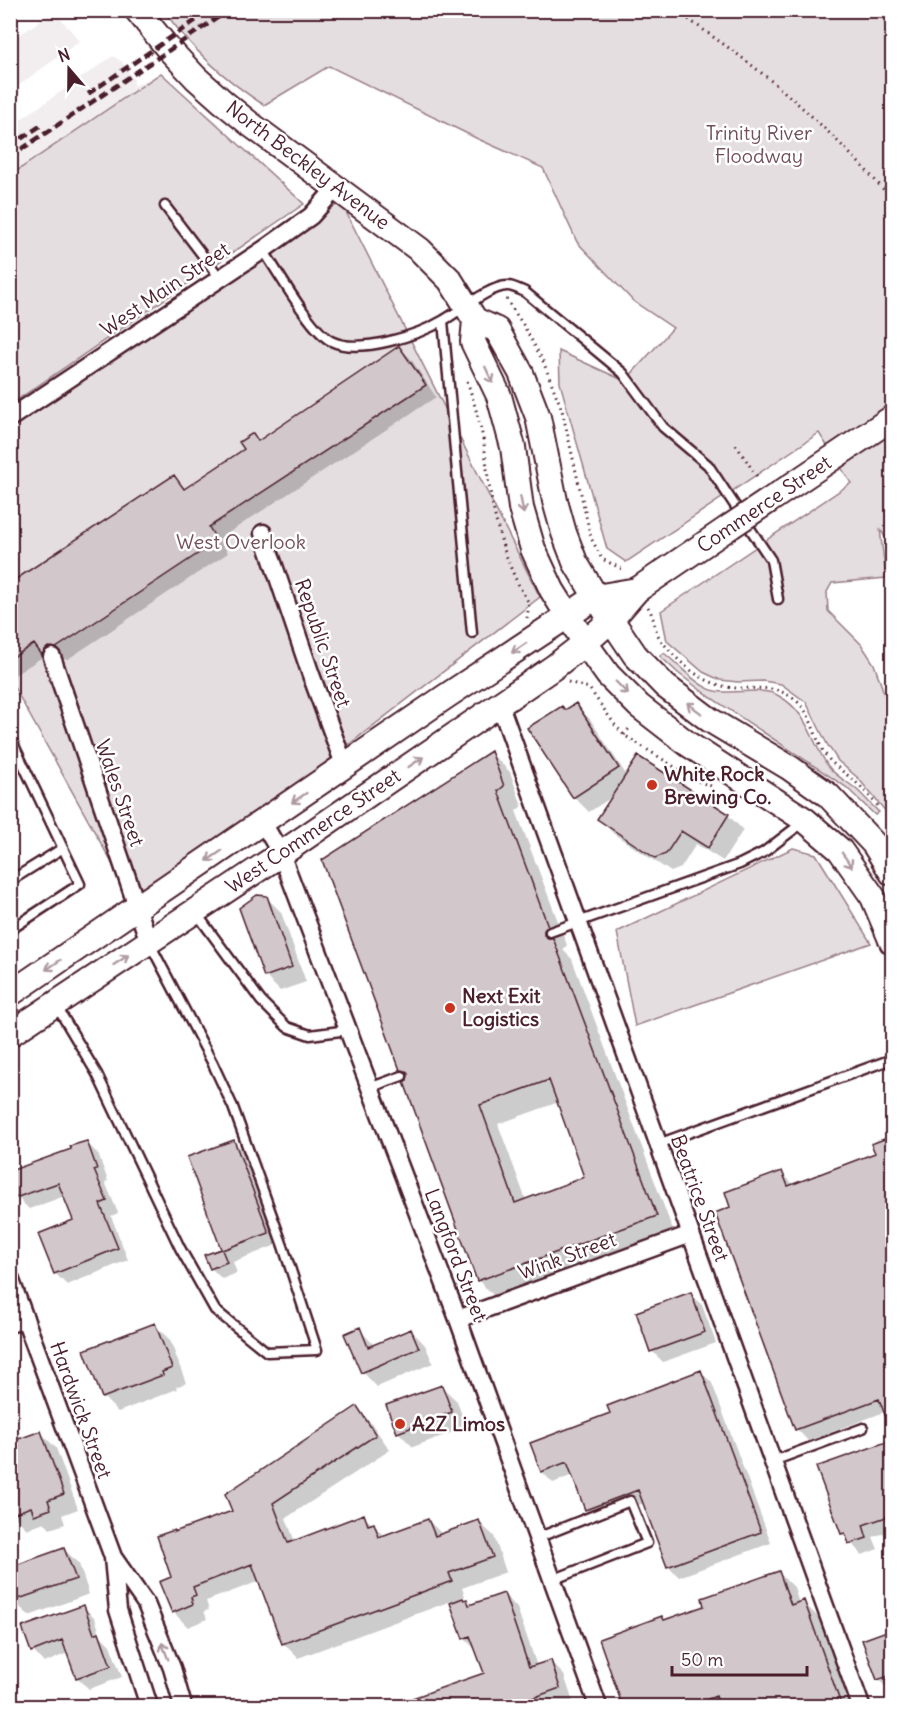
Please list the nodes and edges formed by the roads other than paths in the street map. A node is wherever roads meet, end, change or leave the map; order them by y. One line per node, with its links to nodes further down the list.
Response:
1 (137, 10): 2 (main road, North Beckley Avenue)
2 (336, 188): 4 (street, West Main Street); 6 (main road, North Beckley Avenue)
3 (165, 206): 5 (lane)
4 (263, 250): 5 (street, West Main Street); 7 (lane)
5 (220, 279): 8 (street, West Main Street)
6 (471, 313): 7 (lane); 12 (main road, North Beckley Avenue); 13 (lane); 14 (main road, North Beckley Avenue, one-way to 14)
7 (443, 321): 16 (lane)
8 (10, 418)
9 (892, 418): 11 (main road, Commerce Street, bridge)
10 (263, 533): 21 (street, Republic Street)
11 (636, 590): 12 (main road, Commerce Street); 15 (main road, Commerce Street)
12 (596, 597): 14 (main road, West Commerce Street); 15 (main road, North Beckley Avenue)
13 (778, 599)
14 (567, 616): 17 (main road, North Beckley Avenue); 21 (main road, West Commerce Street, one-way to 21)
15 (611, 620): 17 (main road, West Commerce Street); 22 (main road, North Beckley Avenue, one-way to 15)
16 (472, 633)
17 (585, 643): 19 (main road, West Commerce Street); 23 (main road, North Beckley Avenue, one-way to 23)
18 (52, 657): 29 (street, Wales Street)
19 (500, 705): 26 (main road, West Commerce Street, one-way to 19); 31 (street, Beatrice Street)
20 (10, 737): 25 (lane)
21 (345, 767): 24 (main road, West Commerce Street, one-way to 24)
22 (828, 795): 23 (main road); 27 (main road, North Beckley Avenue)
23 (805, 820): 31 (lane); 35 (main road, North Beckley Avenue, one-way to 35)
24 (263, 823): 26 (street, Langford Street); 29 (main road, West Commerce Street, one-way to 29)
25 (63, 848): 28 (lane); 32 (lane)
26 (281, 854): 30 (main road, West Commerce Street); 38 (street, Langford Street)
27 (892, 873)
28 (10, 881)
29 (137, 908): 34 (street, Wales Street); 36 (main road, West Commerce Street, one-way to 36)
30 (195, 911): 34 (main road, West Commerce Street); 38 (lane)
31 (577, 922): 33 (lane); 43 (street, Beatrice Street)
32 (10, 930)
33 (550, 932)
34 (149, 942): 37 (main road, West Commerce Street, one-way to 34); 37 (lane)
35 (892, 942)
36 (12, 990)
37 (55, 1004): 39 (main road, West Commerce Street)
38 (348, 1030): 42 (street, Langford Street)
39 (10, 1034)
40 (892, 1059): 43 (lane)
41 (402, 1076): 42 (lane)
42 (369, 1088): 46 (street, Langford Street)
43 (658, 1144): 44 (street, Beatrice Street)
44 (691, 1234): 46 (street, Wink Street); 49 (street, Beatrice Street)
45 (10, 1278): 47 (street, Hardwick Street)
46 (458, 1319): 50 (street, Langford Street)
47 (18, 1321): 51 (street, Hardwick Street)
48 (863, 1428): 49 (lane)
49 (773, 1461): 56 (street, Beatrice Street)
50 (537, 1538): 52 (street, Langford Street); 52 (lane)
51 (113, 1557): 53 (street, Hardwick Street); 54 (street, Hardwick Street, one-way to 51)
52 (552, 1580): 55 (street, Langford Street)
53 (149, 1707)
54 (183, 1707)
55 (598, 1707)
56 (861, 1707)

